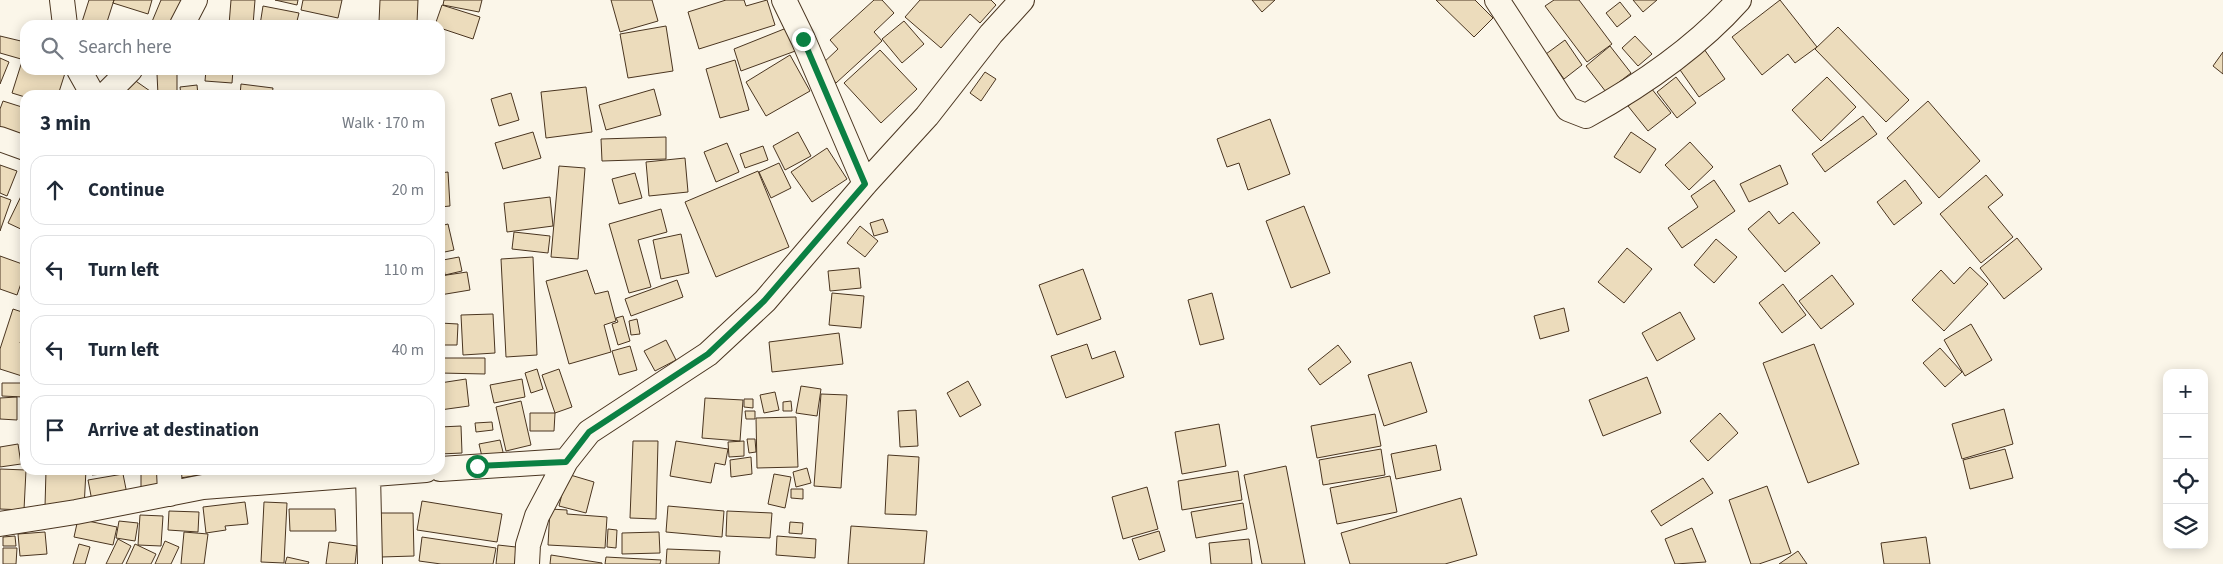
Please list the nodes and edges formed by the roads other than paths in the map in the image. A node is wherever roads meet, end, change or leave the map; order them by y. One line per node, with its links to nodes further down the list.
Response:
1 (62, 0): 7 (street)
2 (195, 0): 8 (street)
3 (784, 0): 15 (street)
4 (1022, 0): 15 (street)
5 (1497, 0): 6 (street)
6 (1739, 0)
7 (64, 20)
8 (185, 20)
9 (82, 75): 11 (street)
10 (125, 75): 12 (street)
11 (90, 90)
12 (110, 90)
13 (0, 139): 14 (street)
14 (20, 146)
15 (865, 184): 16 (street)
16 (566, 462): 17 (street); 24 (street)
17 (445, 469)
18 (169, 475): 21 (street)
19 (355, 475): 21 (street)
20 (368, 475): 23 (street)
21 (170, 494): 22 (street)
22 (0, 524)
23 (370, 564)
24 (527, 564)

